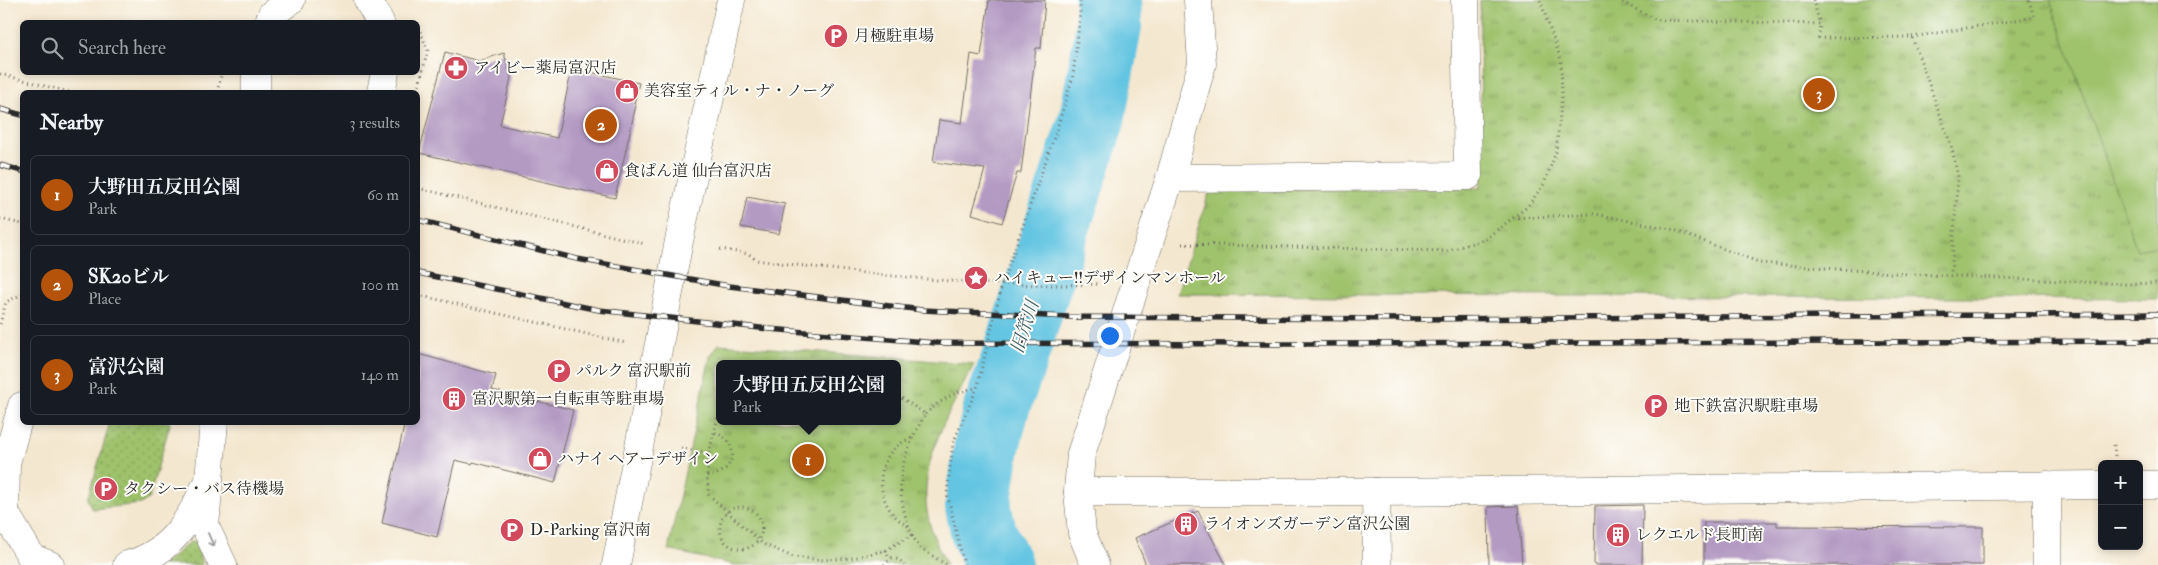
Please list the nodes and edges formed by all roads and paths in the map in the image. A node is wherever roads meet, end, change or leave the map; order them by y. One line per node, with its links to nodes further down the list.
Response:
1 (291, 0): 10 (street)
2 (368, 0): 11 (street)
3 (731, 0): 66 (street)
4 (1080, 0): 34 (path)
5 (1198, 0): 24 (street)
6 (1465, 0): 24 (street)
7 (1618, 0): 12 (path)
8 (1813, 0): 12 (path)
9 (2029, 0): 14 (path)
10 (270, 20)
11 (379, 20)
12 (1820, 24): 14 (path)
13 (420, 32): 23 (path)
14 (1912, 37): 31 (path)
15 (0, 74): 19 (path)
16 (221, 75): 20 (path)
17 (256, 75): 21 (street)
18 (384, 75): 22 (street)
19 (61, 90)
20 (218, 90)
21 (256, 90)
22 (381, 90)
23 (418, 90)
24 (1170, 178): 55 (street)
25 (420, 188): 29 (path)
26 (0, 218): 28 (path)
27 (1513, 218): 31 (path)
28 (20, 223)
29 (645, 244)
30 (720, 249): 34 (path)
31 (1951, 275): 32 (path)
32 (2158, 283)
33 (1092, 284): 34 (path)
34 (1002, 285): 39 (path)
35 (20, 295): 37 (path)
36 (420, 295): 38 (path)
37 (0, 324)
38 (627, 343)
39 (977, 388): 42 (path); 70 (path)
40 (901, 398): 42 (path)
41 (20, 413): 63 (street)
42 (925, 414): 46 (path)
43 (716, 422): 45 (path)
44 (214, 425): 50 (street)
45 (713, 432): 48 (path); 49 (path)
46 (912, 438): 58 (path); 58 (path)
47 (681, 448): 48 (path)
48 (709, 453): 49 (path)
49 (707, 476): 57 (path)
50 (209, 479): 64 (street); 65 (street, one-way to 65)
51 (2046, 485): 52 (street); 56 (street); 73 (street)
52 (2098, 485)
53 (2143, 485): 54 (street)
54 (2158, 485)
55 (1078, 492): 56 (street); 71 (street)
56 (1376, 492): 72 (street)
57 (727, 512): 60 (path); 60 (path); 60 (path)
58 (909, 526): 59 (path)
59 (912, 535): 61 (path); 69 (path)
60 (759, 540): 61 (path)
61 (886, 550): 62 (path)
62 (889, 559): 67 (path); 68 (path)
63 (50, 565)
64 (127, 565)
65 (222, 565)
66 (616, 565)
67 (884, 565)
68 (904, 565)
69 (947, 565)
70 (964, 565)
71 (1095, 565)
72 (1376, 565)
73 (2047, 565)

